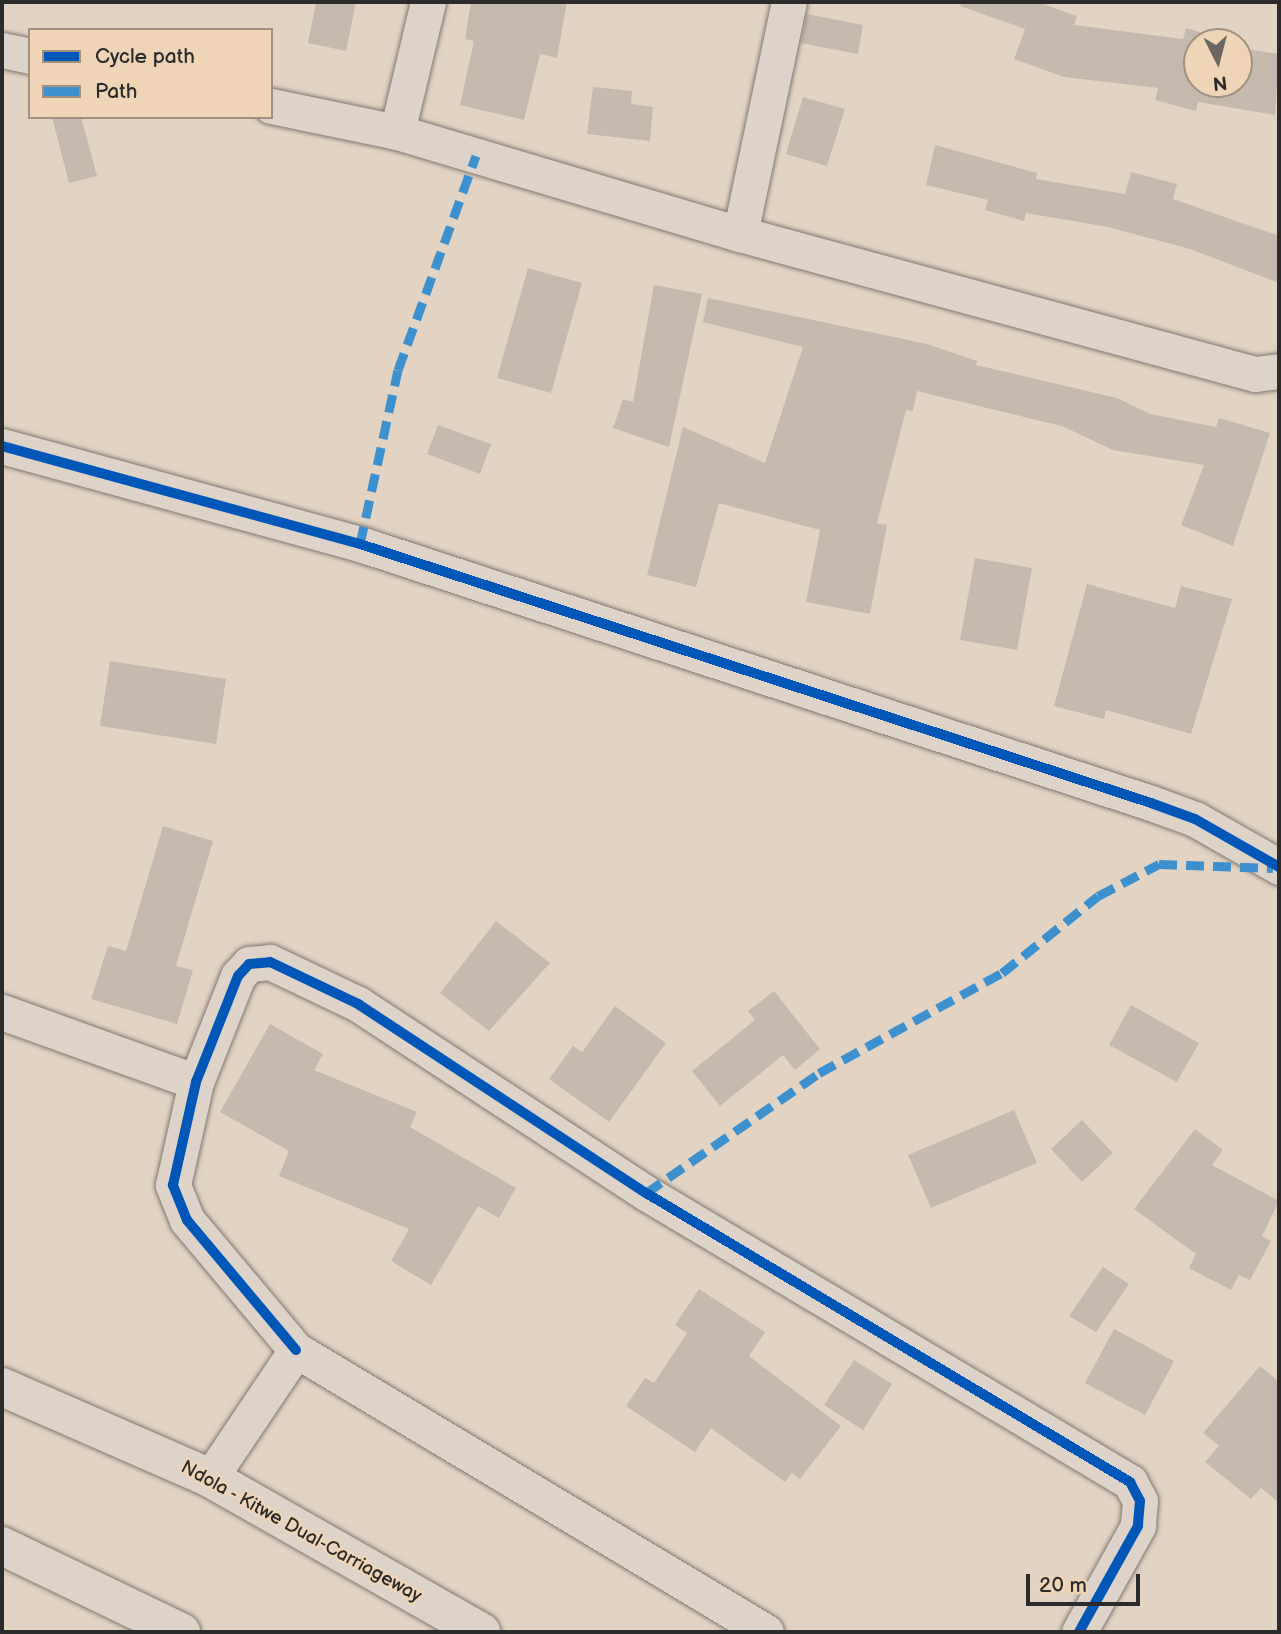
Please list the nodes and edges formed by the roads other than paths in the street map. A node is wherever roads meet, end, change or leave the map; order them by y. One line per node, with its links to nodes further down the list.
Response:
1 (428, 2): 6 (street)
2 (789, 2): 7 (street)
3 (2, 50): 4 (street)
4 (28, 56)
5 (273, 106): 6 (street)
6 (397, 132): 7 (street)
7 (740, 234): 8 (street)
8 (1279, 371)
9 (2, 446): 10 (street)
10 (1279, 867)
11 (2, 1012): 12 (street)
12 (196, 1082): 13 (street); 20 (street)
13 (296, 1350): 15 (street); 19 (street)
14 (2, 1387): 15 (highway, Ndola - Kitwe Dual-Carriageway)
15 (210, 1478): 18 (highway, Ndola - Kitwe Dual-Carriageway)
16 (2, 1546): 17 (highway)
17 (181, 1632)
18 (481, 1632)
19 (766, 1632)
20 (1079, 1632)

